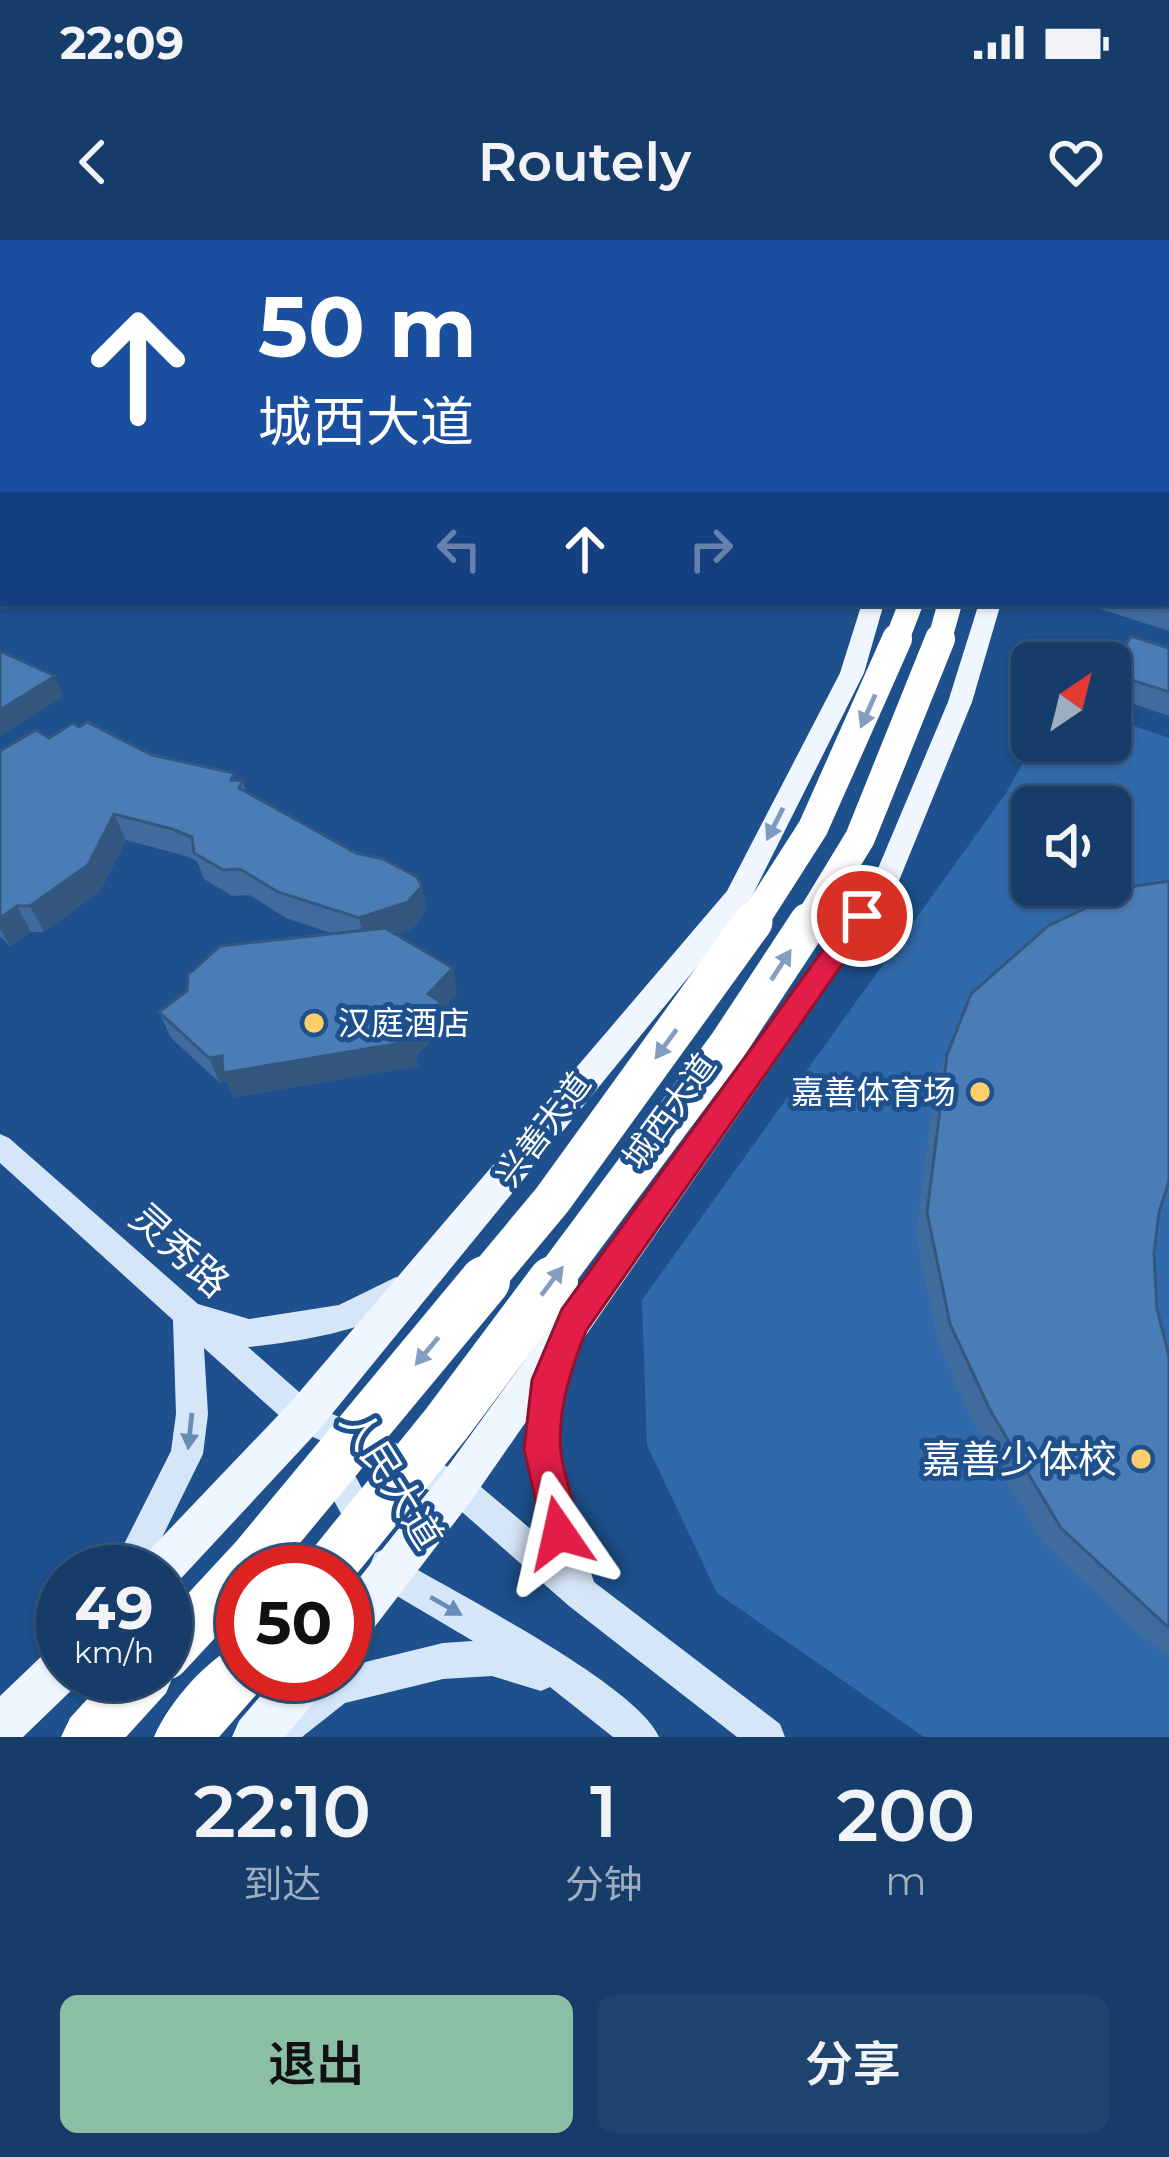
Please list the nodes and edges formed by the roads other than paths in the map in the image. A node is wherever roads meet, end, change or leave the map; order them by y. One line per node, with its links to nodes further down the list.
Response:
1 (872, 606): 6 (main road, one-way to 6)
2 (910, 606): 17 (highway, 兴善大道, one-way to 17, bridge)
3 (949, 606): 13 (highway, one-way to 3, bridge)
4 (989, 606): 8 (main road, 城西大道)
5 (0, 1146): 7 (main road, 灵秀路)
6 (432, 1264): 7 (main road); 9 (main road)
7 (188, 1314): 9 (main road, 灵秀路); 11 (main road, one-way to 11)
8 (574, 1320): 10 (main road, 城西大道); 15 (main road)
9 (304, 1417): 10 (main road, 人民大道); 12 (main road); 14 (main road, 人民大道)
10 (457, 1487): 14 (main road, 城西大道); 15 (main road, 人民大道)
11 (141, 1545)
12 (183, 1545)
13 (348, 1545)
14 (392, 1574): 16 (main road, 城西大道); 18 (main road, 人民大道, one-way to 18)
15 (581, 1594): 29 (main road, 人民大道)
16 (372, 1598)
17 (192, 1626)
18 (578, 1684): 27 (main road); 28 (main road, 人民大道)
19 (36, 1693): 23 (main road)
20 (216, 1699): 25 (highway)
21 (122, 1701): 24 (highway)
22 (285, 1701): 26 (main road)
23 (0, 1727)
24 (88, 1737)
25 (182, 1737)
26 (255, 1737)
27 (273, 1737)
28 (641, 1737)
29 (767, 1737)

